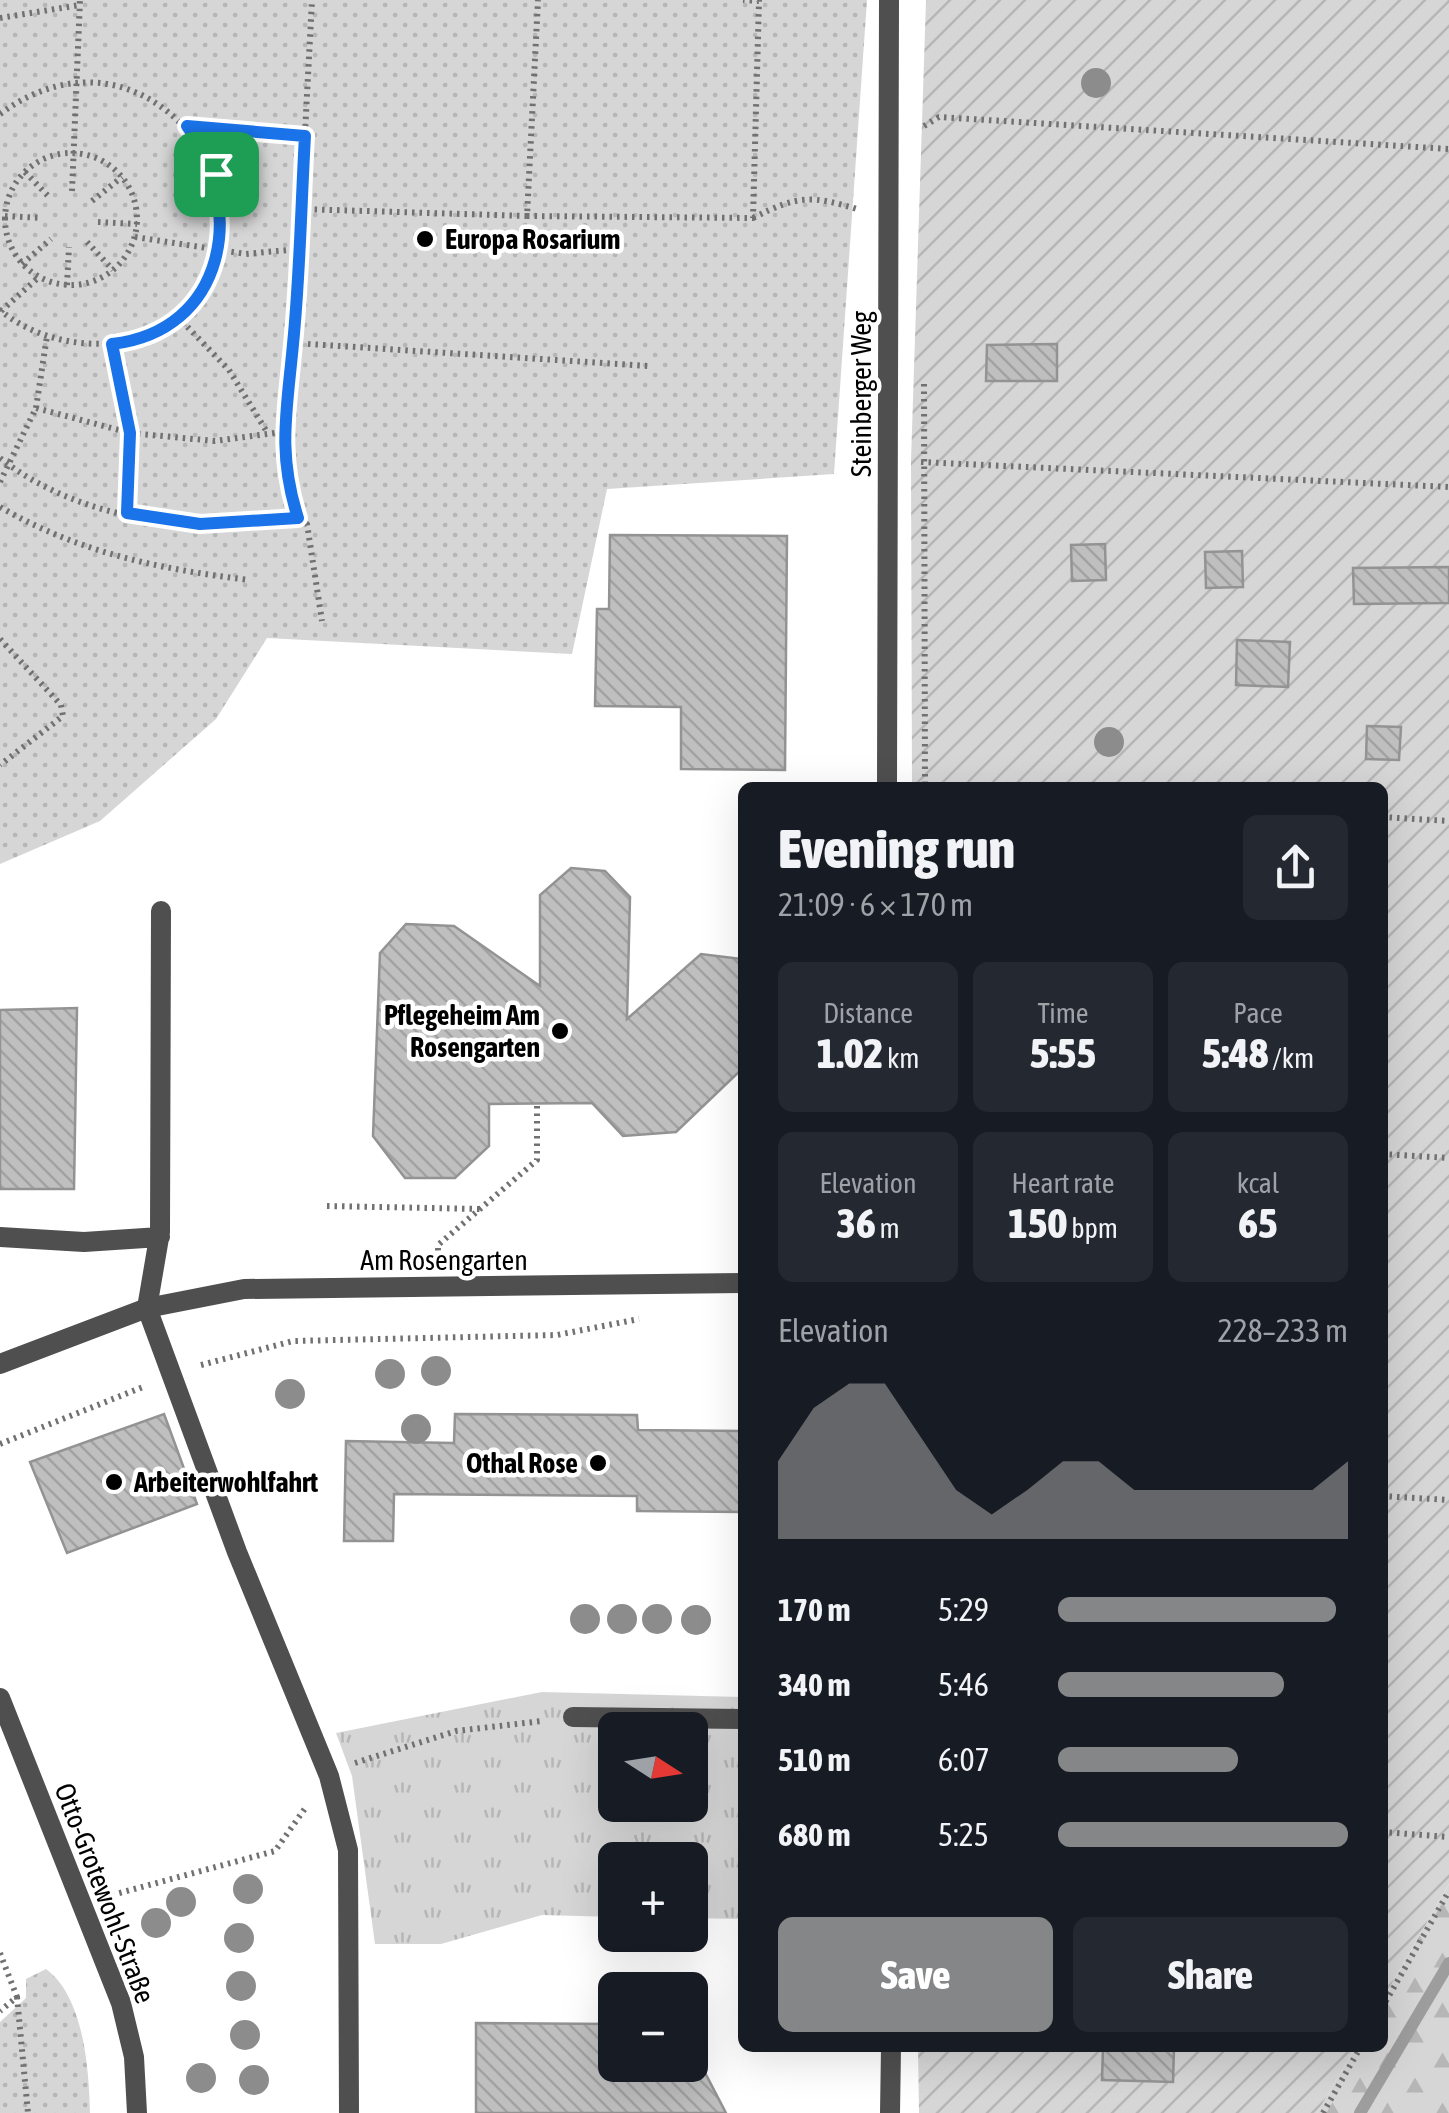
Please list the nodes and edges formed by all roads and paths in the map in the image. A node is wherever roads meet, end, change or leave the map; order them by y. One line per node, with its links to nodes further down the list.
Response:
1 (312, 0): 10 (path)
2 (538, 0): 22 (path)
3 (744, 0): 24 (path)
4 (888, 0): 51 (street, Steinberger Weg)
5 (80, 3): 6 (path); 7 (path)
6 (0, 18)
7 (74, 81): 8 (path); 9 (path); 13 (path)
8 (0, 114)
9 (187, 126): 10 (path); 34 (path)
10 (305, 136): 19 (path)
11 (924, 140): 12 (path)
12 (1449, 149)
13 (76, 153): 14 (path); 15 (path); 16 (path)
14 (26, 172): 17 (path); 21 (path)
15 (122, 177): 18 (path); 26 (path)
16 (72, 191)
17 (51, 199)
18 (92, 201)
19 (301, 209): 22 (path); 33 (path)
20 (868, 213): 24 (path)
21 (5, 216): 23 (path); 29 (path)
22 (526, 216): 24 (path)
23 (42, 218)
24 (752, 218)
25 (98, 222): 26 (path)
26 (137, 224): 28 (path)
27 (50, 238): 35 (path)
28 (135, 238): 34 (path); 36 (path)
29 (9, 242): 32 (path); 35 (path)
30 (87, 242): 36 (path)
31 (69, 247): 38 (path)
32 (0, 249)
33 (298, 249): 34 (path); 42 (path)
34 (216, 250): 40 (path)
35 (22, 264): 37 (path)
36 (113, 270): 38 (path)
37 (39, 278): 38 (path); 39 (path)
38 (67, 285)
39 (0, 311): 41 (path)
40 (178, 316): 43 (path); 47 (path)
41 (47, 336): 43 (path); 46 (path)
42 (293, 343): 44 (path); 48 (path)
43 (112, 344): 49 (path)
44 (649, 366)
45 (924, 367): 52 (path)
46 (36, 408): 49 (path); 53 (path)
47 (267, 432): 48 (path); 49 (path)
48 (282, 432): 58 (path)
49 (130, 433): 57 (path)
50 (0, 458): 53 (path)
51 (889, 460): 52 (path); 63 (street, Steinberger Weg)
52 (925, 462): 55 (path); 64 (path)
53 (10, 466): 54 (path); 57 (path)
54 (0, 482)
55 (1449, 487)
56 (0, 507): 59 (path)
57 (127, 513): 58 (path)
58 (298, 518): 60 (path)
59 (249, 580)
60 (322, 621)
61 (0, 639): 62 (path)
62 (0, 765)
63 (887, 782)
64 (925, 782)
65 (1388, 817): 66 (path)
66 (1449, 821)
67 (162, 911): 74 (street)
68 (537, 1105): 72 (path)
69 (1388, 1154): 70 (path)
70 (1449, 1158)
71 (328, 1206): 72 (path)
72 (481, 1209): 75 (path)
73 (0, 1237): 74 (street)
74 (160, 1237): 77 (street)
75 (438, 1260)
76 (738, 1284): 77 (street, Am Rosengarten)
77 (148, 1308): 79 (street, Am Rosengarten); 80 (street)
78 (651, 1317): 80 (path)
79 (0, 1364)
80 (170, 1376): 81 (path); 98 (street)
81 (0, 1444)
82 (1388, 1496): 83 (path)
83 (1449, 1500)
84 (0, 1698): 97 (street, Otto-Grotewohl-Straße)
85 (573, 1717): 86 (street)
86 (738, 1718)
87 (1388, 1832): 88 (path)
88 (1449, 1836)
89 (1449, 1891): 92 (path)
90 (0, 1953): 91 (path)
91 (18, 1997): 93 (path); 96 (path)
92 (1388, 1998)
93 (0, 2011)
94 (891, 2052): 99 (street)
95 (1358, 2052): 100 (path)
96 (28, 2113)
97 (137, 2113)
98 (349, 2113)
99 (890, 2113)
100 (1323, 2113)

